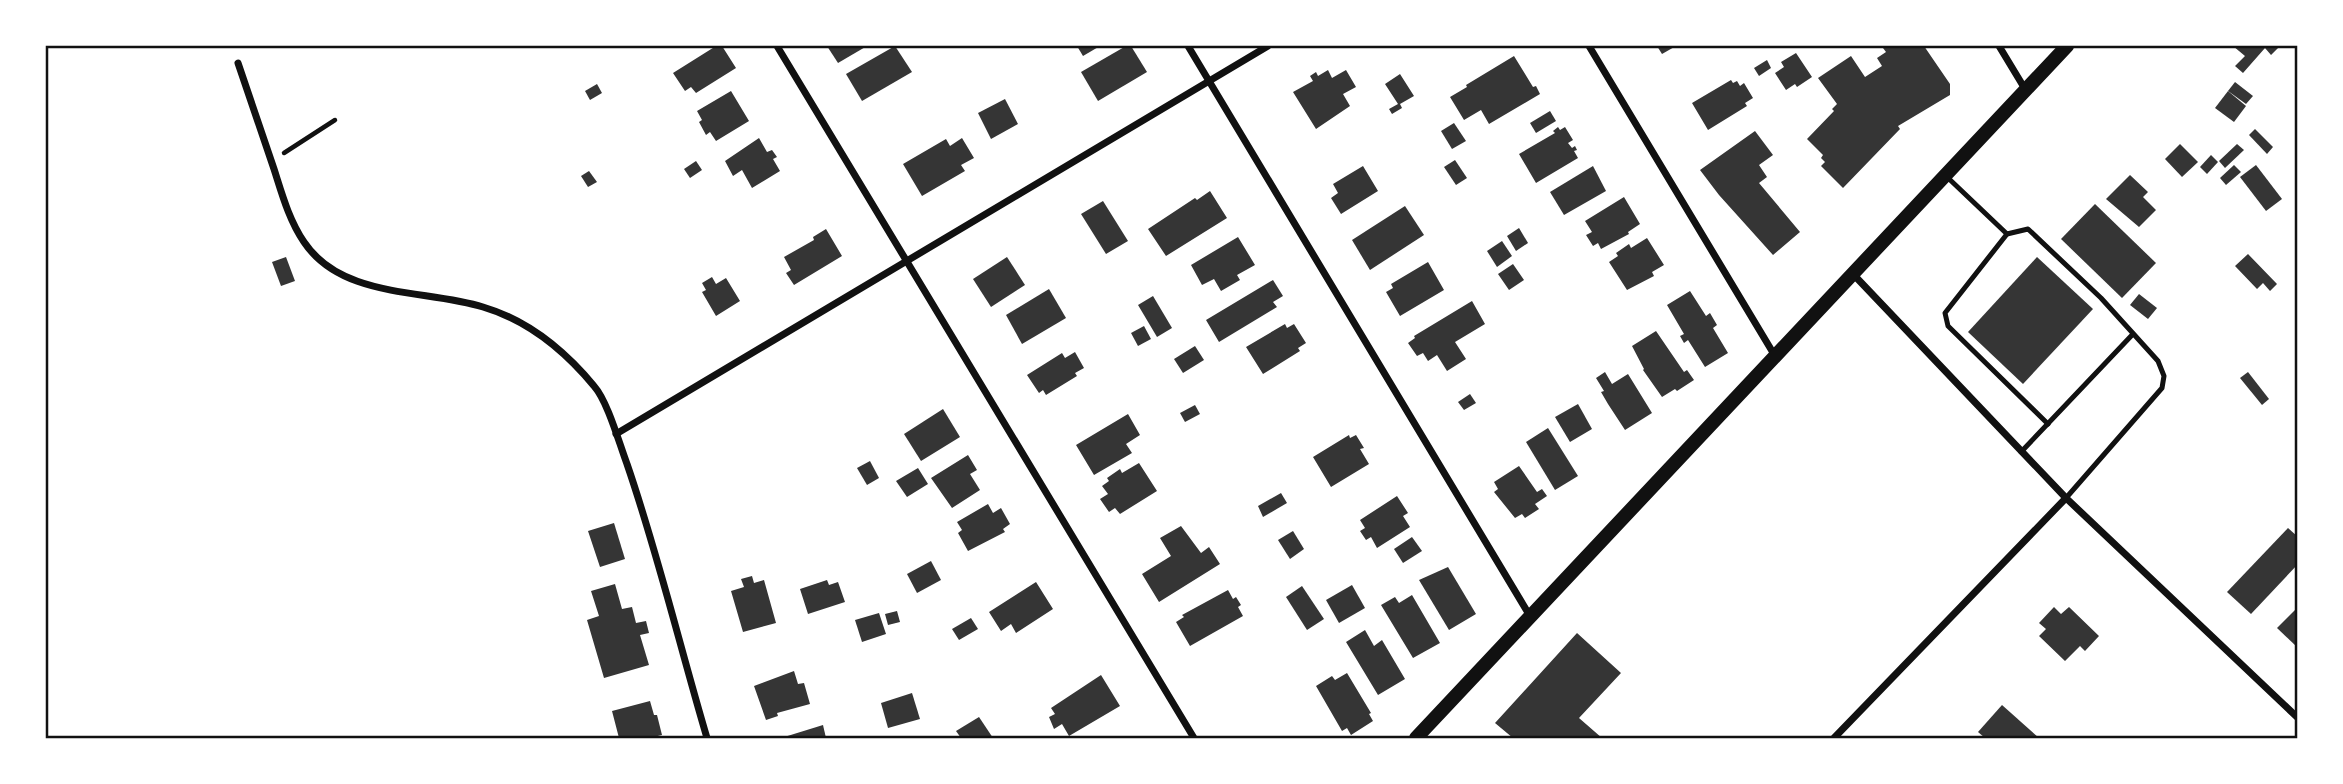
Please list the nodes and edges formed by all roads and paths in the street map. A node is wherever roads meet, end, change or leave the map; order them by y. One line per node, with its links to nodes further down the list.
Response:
1 (777, 46): 14 (street)
2 (1188, 46): 8 (street)
3 (1268, 46): 8 (street)
4 (1589, 46): 17 (street)
5 (1999, 46): 9 (street)
6 (2067, 46): 9 (main road)
7 (238, 63): 11 (street)
8 (1209, 81): 14 (street); 22 (street)
9 (2025, 89): 12 (main road)
10 (335, 120): 11 (path)
11 (271, 161): 19 (street)
12 (1945, 175): 13 (lane); 15 (main road)
13 (2007, 234): 16 (lane); 18 (lane)
14 (907, 261): 19 (street); 25 (street)
15 (1853, 274): 17 (main road); 20 (street)
16 (2133, 334): 18 (lane); 21 (lane)
17 (1776, 356): 22 (main road)
18 (2048, 424): 20 (lane)
19 (617, 434): 24 (street)
20 (2021, 452): 21 (street)
21 (2066, 498): 23 (street); 27 (street)
22 (1531, 617): 26 (main road)
23 (2298, 718)
24 (707, 738)
25 (1194, 738)
26 (1416, 738)
27 (1834, 738)

